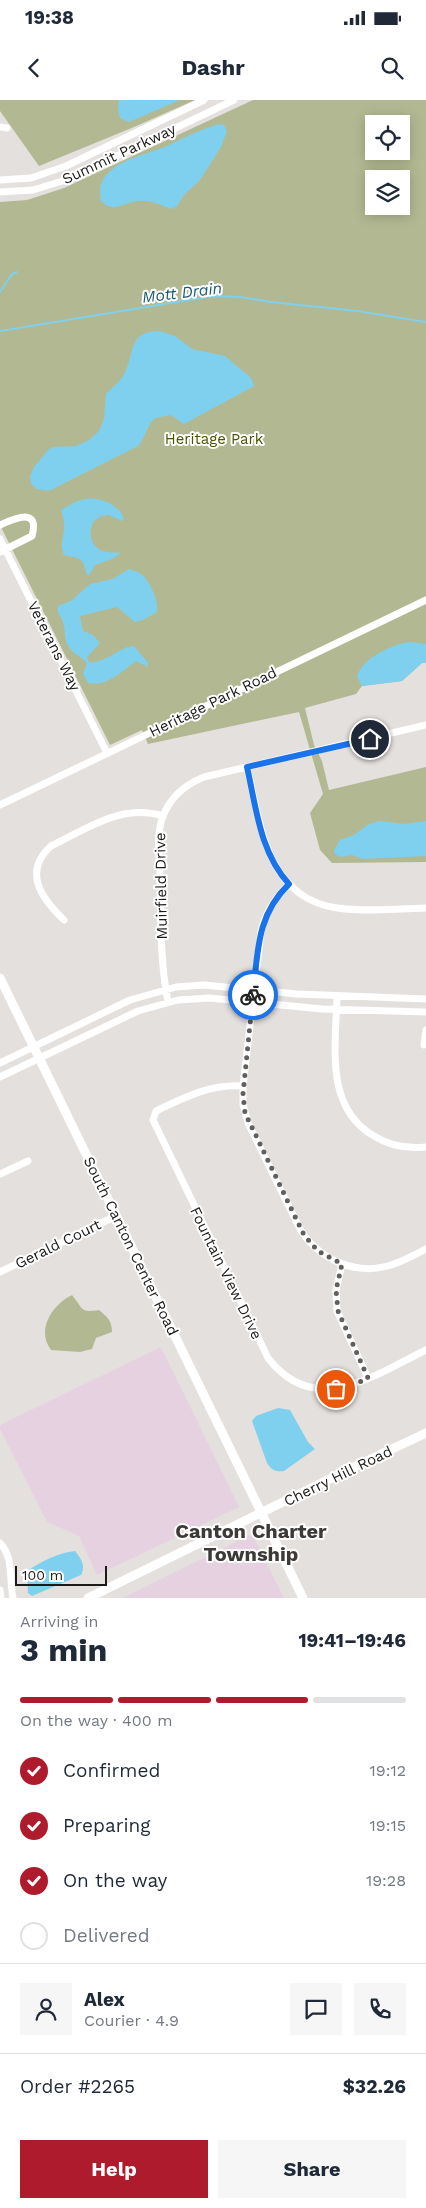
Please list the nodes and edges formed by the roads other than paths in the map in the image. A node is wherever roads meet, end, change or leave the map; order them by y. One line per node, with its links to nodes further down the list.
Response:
1 (204, 100): 3 (street, Summit Parkway)
2 (234, 100): 4 (street, Summit Parkway)
3 (0, 180)
4 (0, 192)
5 (0, 525): 7 (street)
6 (0, 539): 7 (street, Veterans Way)
7 (2, 550): 10 (street, Veterans Way)
8 (426, 600): 10 (street, Heritage Park Road)
9 (426, 725): 11 (street, Muirfield Drive)
10 (107, 753): 12 (street, Heritage Park Road)
11 (247, 767): 13 (street, Muirfield Drive); 14 (street)
12 (0, 805)
13 (163, 816): 16 (street); 18 (street, Muirfield Drive)
14 (289, 884): 15 (street); 19 (street)
15 (426, 908)
16 (64, 920)
17 (0, 978): 30 (main road, South Canton Center Road)
18 (166, 989): 19 (street); 22 (street, Muirfield Drive); 24 (street)
19 (254, 989): 20 (street); 23 (street)
20 (337, 996): 21 (street); 25 (street)
21 (426, 999)
22 (168, 1002): 23 (street); 27 (street)
23 (253, 1002): 25 (street); 34 (street)
24 (118, 1006): 27 (street); 30 (street)
25 (336, 1010): 26 (street); 35 (street)
26 (426, 1012)
27 (123, 1018): 31 (street)
28 (426, 1030): 29 (street)
29 (424, 1046)
30 (34, 1047): 31 (main road, South Canton Center Road); 32 (street)
31 (39, 1058): 33 (street); 38 (main road, South Canton Center Road)
32 (0, 1063)
33 (0, 1077)
34 (243, 1086): 40 (street); 43 (street, Fountain View Drive)
35 (426, 1147)
36 (28, 1161): 37 (street)
37 (0, 1174)
38 (116, 1216): 41 (street, Gerald Court); 45 (main road, South Canton Center Road)
39 (426, 1249): 40 (street)
40 (342, 1264): 43 (street)
41 (0, 1272)
42 (426, 1350): 43 (street, Fountain View Drive)
43 (368, 1378)
44 (426, 1433): 45 (main road, Cherry Hill Road)
45 (260, 1514): 50 (main road, Cherry Hill Road); 51 (main road, South Canton Center Road)
46 (0, 1543): 49 (street)
47 (0, 1590): 48 (street)
48 (1, 1598)
49 (13, 1598)
50 (88, 1598)
51 (303, 1598)

